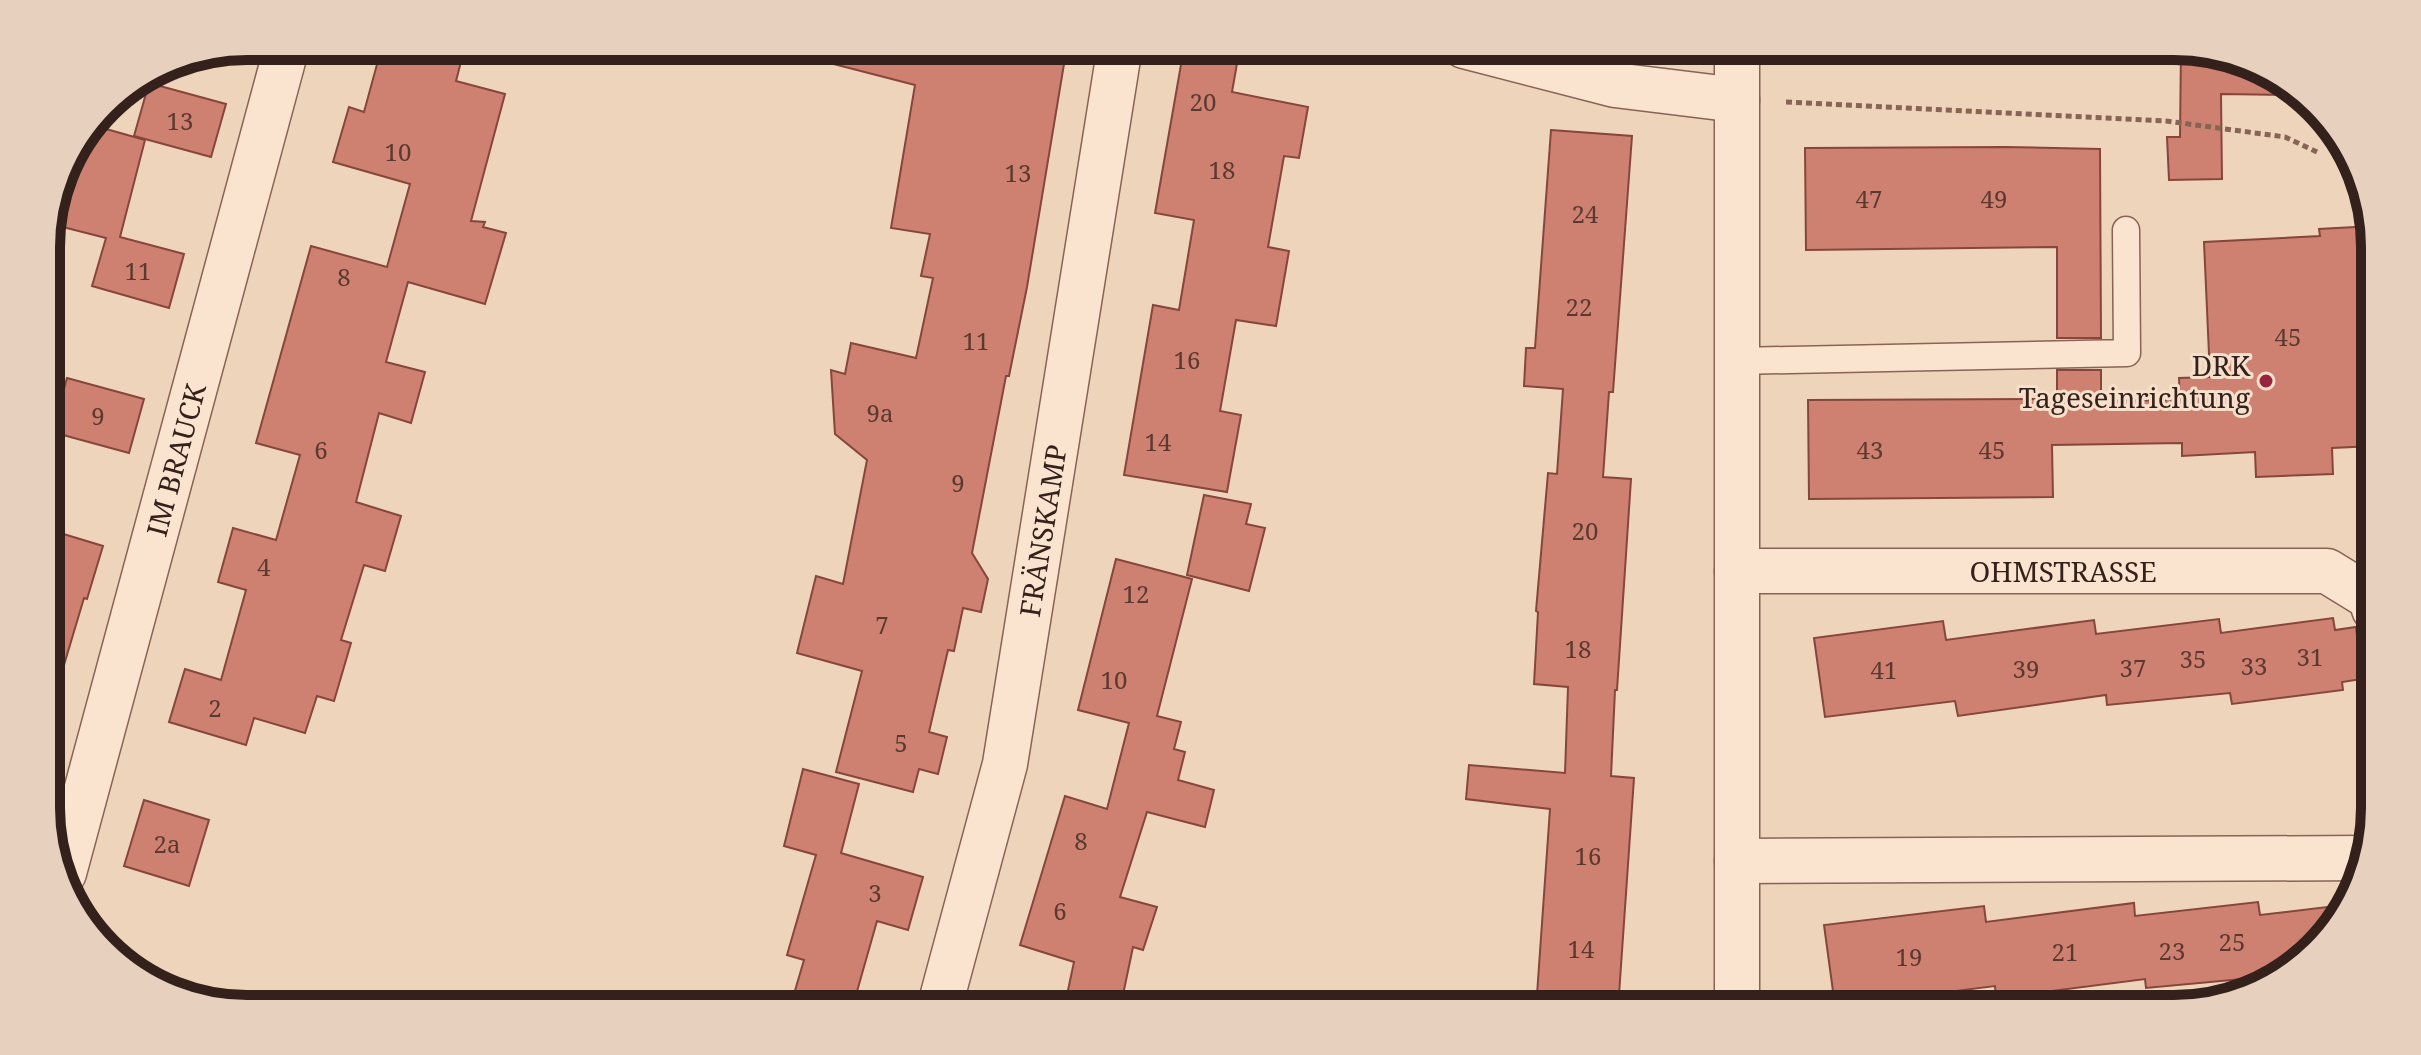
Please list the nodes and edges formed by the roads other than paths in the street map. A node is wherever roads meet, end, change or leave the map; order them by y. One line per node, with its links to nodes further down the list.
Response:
1 (283, 60): 11 (street, IM BRAUCK)
2 (1118, 60): 13 (street, FRÄNSKAMP)
3 (1518, 60): 5 (street)
4 (1737, 60): 5 (street)
5 (1737, 100): 7 (street)
6 (2126, 230): 7 (lane)
7 (1737, 361): 8 (street)
8 (1737, 571): 9 (street, OHMSTRASSE); 12 (street)
9 (2361, 592)
10 (2353, 858): 12 (street)
11 (67, 860)
12 (1737, 861): 14 (street)
13 (943, 995)
14 (1737, 995)

